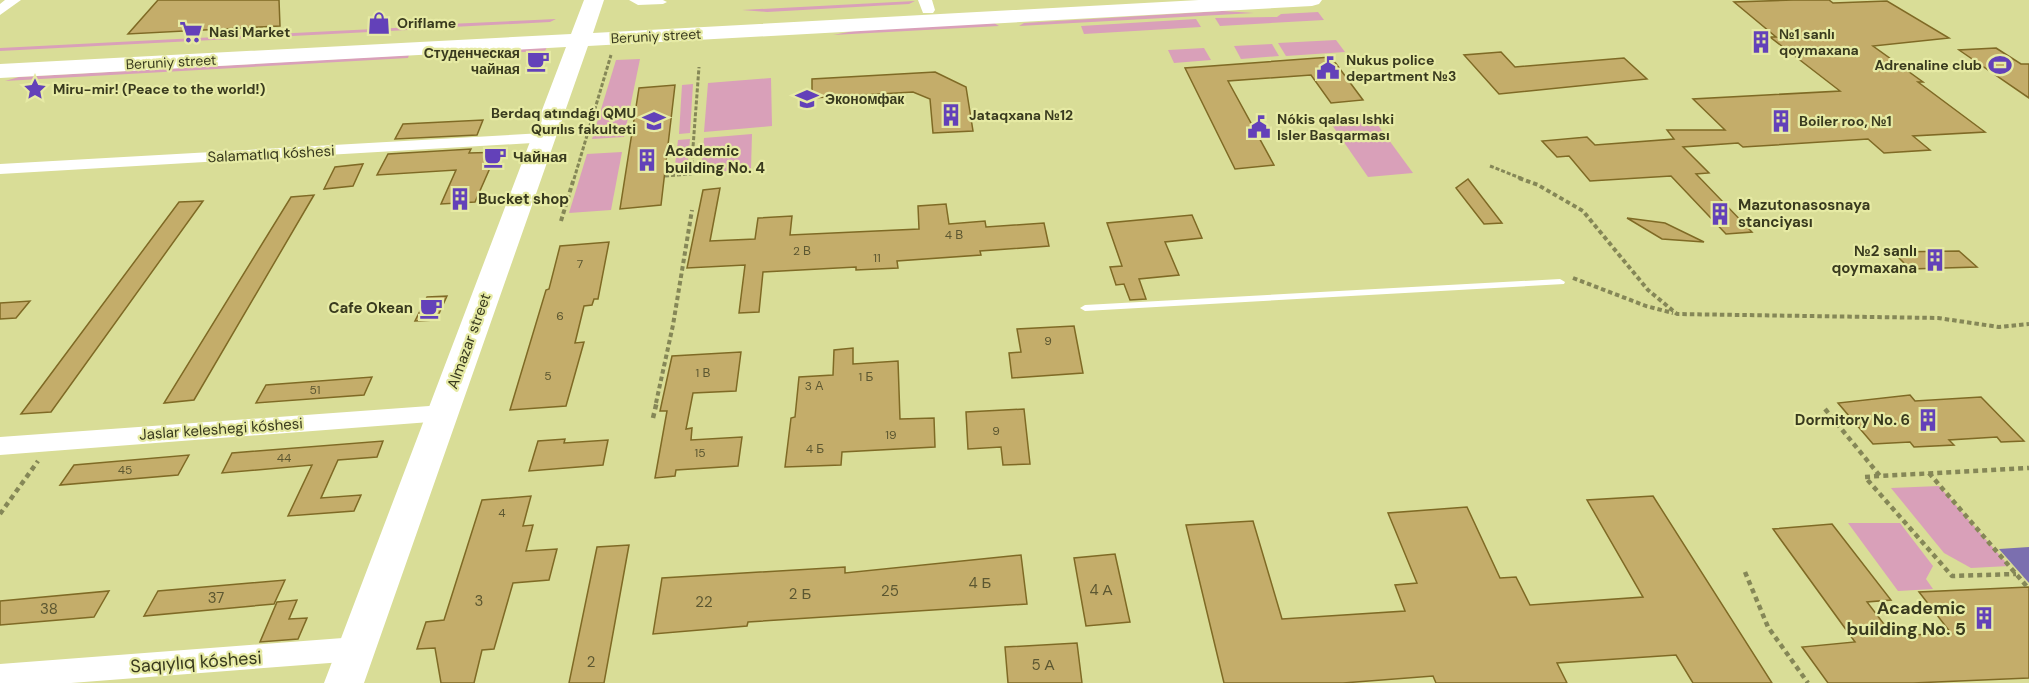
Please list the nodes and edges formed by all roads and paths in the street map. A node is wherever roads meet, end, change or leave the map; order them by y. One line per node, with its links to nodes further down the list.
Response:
1 (14, 0): 8 (street)
2 (594, 0): 9 (street, Almazar street)
3 (633, 0): 6 (lane)
4 (1115, 0): 7 (street, Beruniy street)
5 (1312, 0): 9 (street, Beruniy street)
6 (663, 2)
7 (926, 5): 9 (street, Beruniy street)
8 (0, 11)
9 (581, 34): 11 (street, Beruniy street); 13 (street, Beruniy street); 14 (street, Almazar street)
10 (613, 50): 19 (path)
11 (0, 58)
12 (699, 67): 17 (path)
13 (0, 71)
14 (543, 138): 16 (street, Salamatlıq kóshesi); 25 (street, Almazar street)
15 (1490, 166): 22 (path)
16 (0, 169)
17 (665, 176)
18 (692, 210): 26 (path)
19 (561, 221)
20 (1565, 280): 21 (lane); 22 (path)
21 (1085, 308)
22 (1677, 314): 23 (path)
23 (2029, 324)
24 (1825, 409): 31 (path)
25 (443, 413): 27 (street, Jaslar keleshegi kóshesi); 36 (street, Almazar street)
26 (653, 418)
27 (52, 442): 28 (street, Jaslar keleshegi kóshesi); 32 (path)
28 (0, 446)
29 (2029, 468): 30 (path)
30 (1929, 473): 31 (path); 34 (path)
31 (1880, 476): 34 (path)
32 (0, 514)
33 (1745, 572): 38 (path)
34 (2016, 574): 35 (path)
35 (2029, 589)
36 (350, 666): 37 (street, Saqıylıq kóshesi)
37 (0, 676)
38 (1808, 683)

